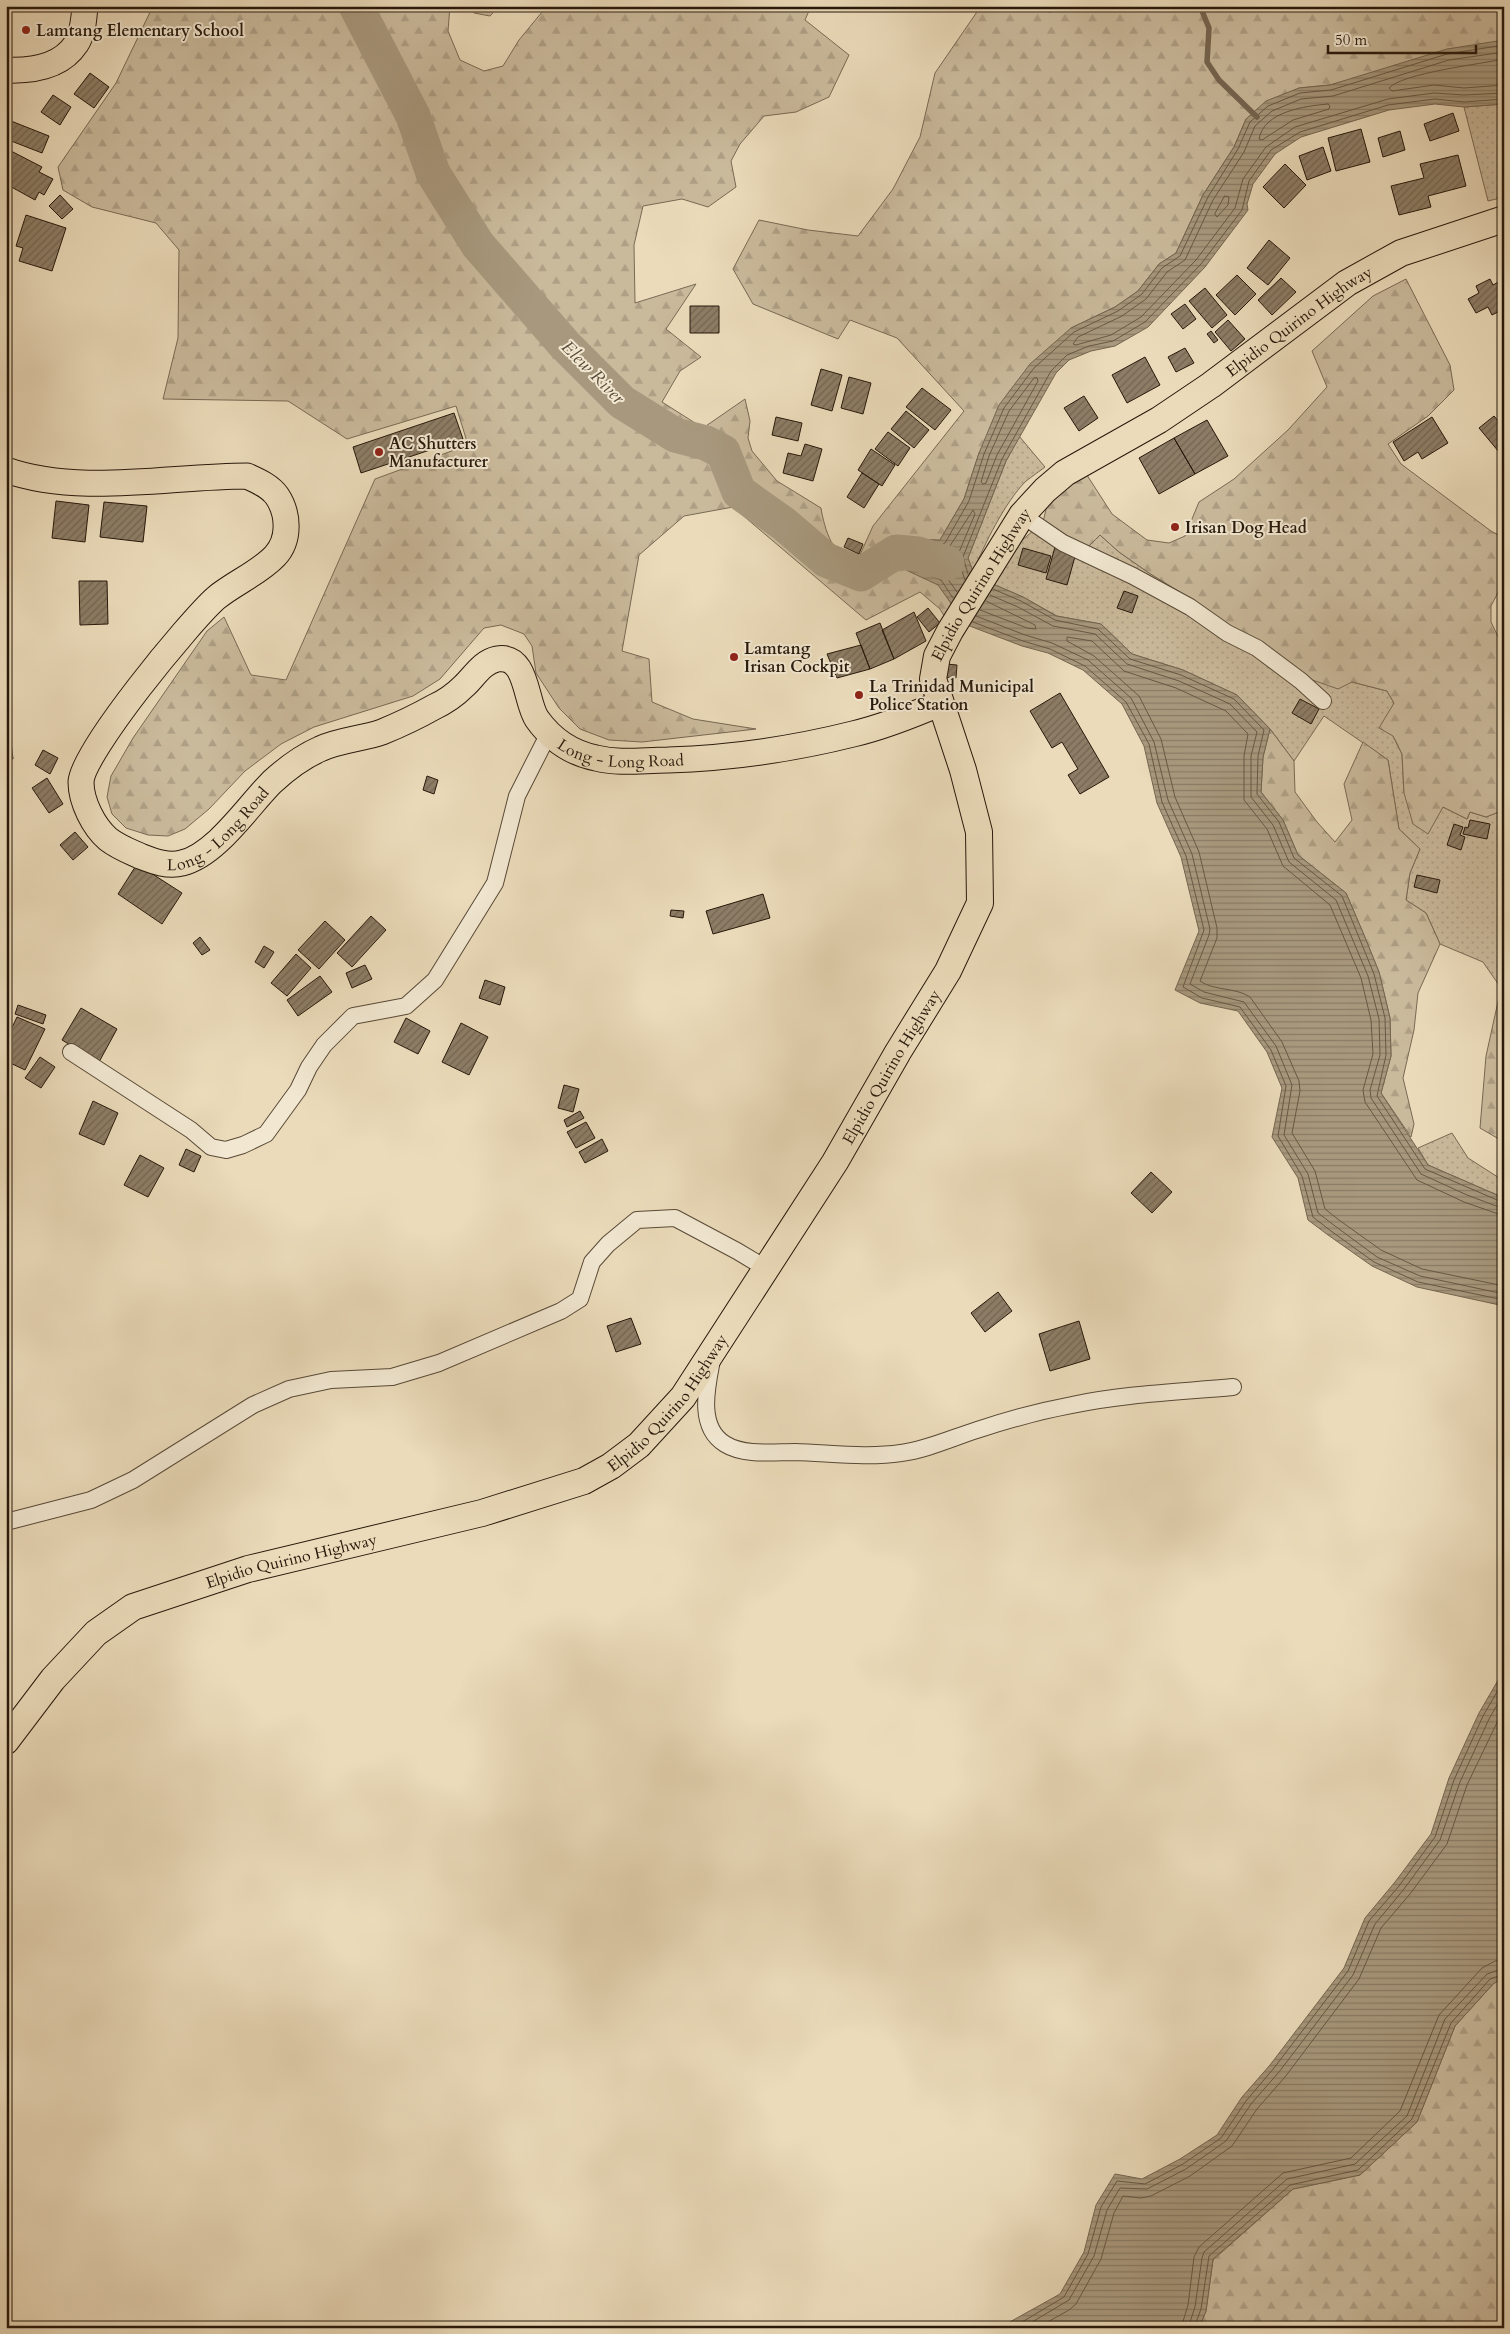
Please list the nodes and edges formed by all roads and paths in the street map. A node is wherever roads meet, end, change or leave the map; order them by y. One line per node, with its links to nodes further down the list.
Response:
1 (85, 6): 2 (main road)
2 (6, 70)
3 (1504, 219): 5 (highway, Elpidio Quirino Highway)
4 (6, 470): 8 (main road, Long - Long Road)
5 (1022, 515): 6 (street); 7 (highway, Elpidio Quirino Highway)
6 (1323, 701)
7 (942, 703): 8 (main road, Long - Long Road); 10 (highway, Elpidio Quirino Highway)
8 (549, 733): 9 (street)
9 (71, 1052)
10 (767, 1269): 11 (highway, Elpidio Quirino Highway); 13 (street)
11 (715, 1347): 12 (street); 14 (highway, Elpidio Quirino Highway)
12 (1233, 1387)
13 (6, 1522)
14 (6, 1741)

